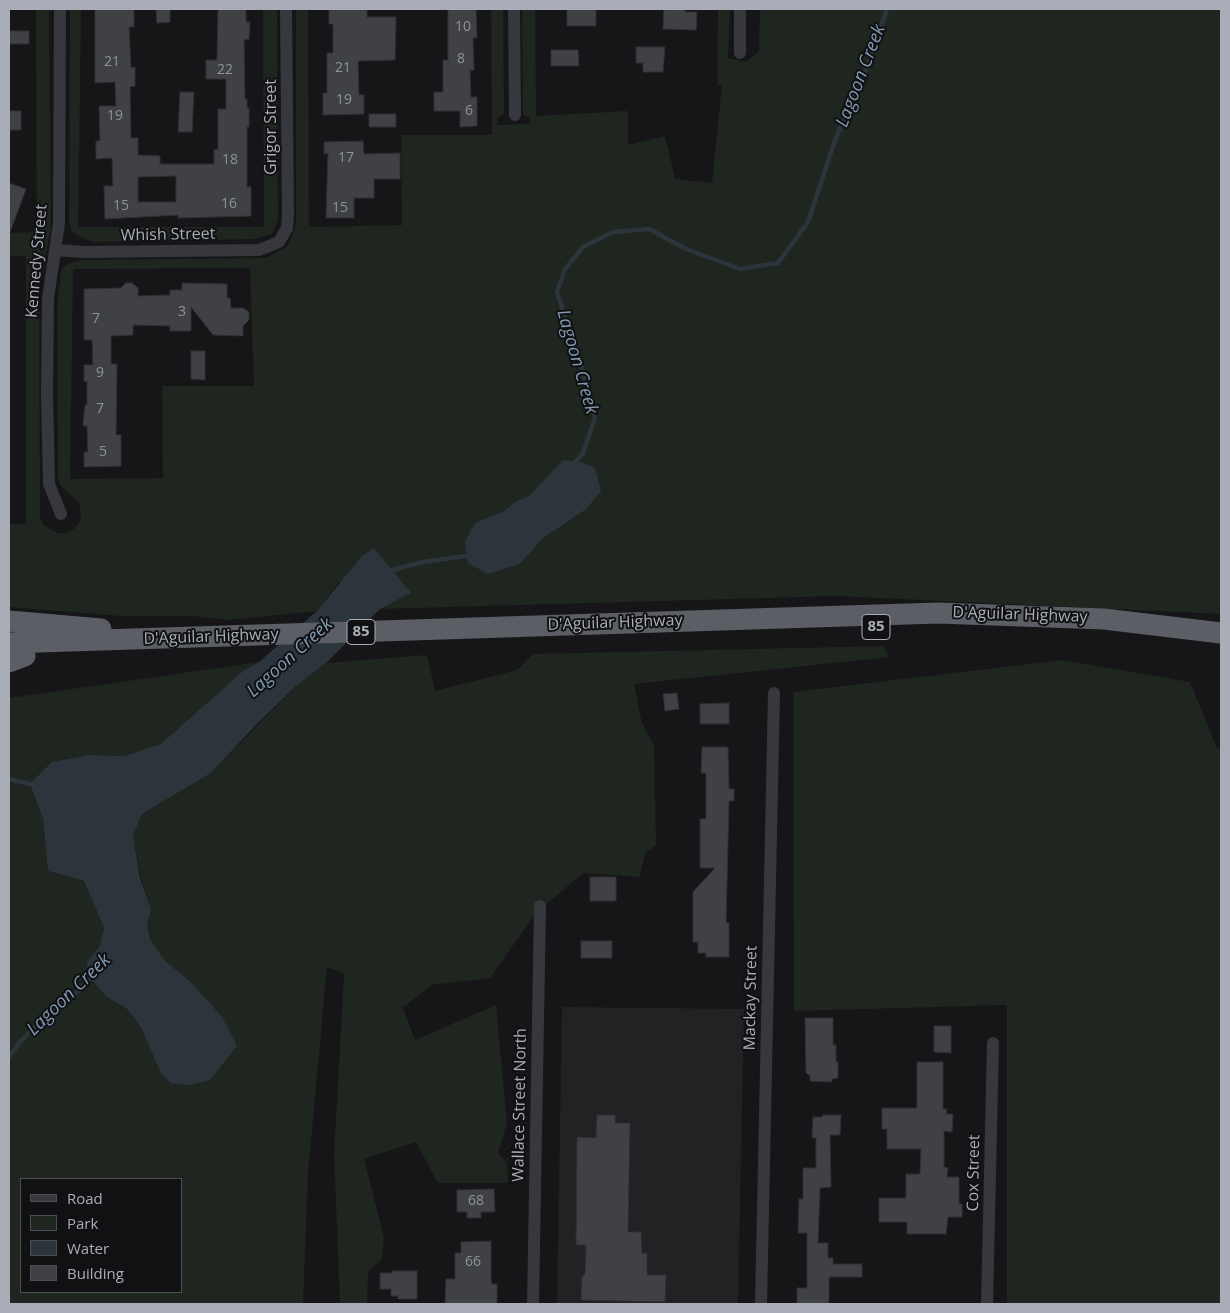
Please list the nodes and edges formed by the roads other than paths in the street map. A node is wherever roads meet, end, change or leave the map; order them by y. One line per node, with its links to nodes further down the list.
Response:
1 (60, 9): 8 (street, Kennedy Street)
2 (286, 9): 7 (street, Grigor Street)
3 (514, 9): 6 (street)
4 (740, 9): 5 (street)
5 (740, 53)
6 (516, 115)
7 (279, 242): 8 (street, Whish Street)
8 (56, 250): 9 (street, Kennedy Street)
9 (61, 514)
10 (9, 621): 13 (highway)
11 (536, 632): 12 (highway, D'Aguilar Highway / 85); 13 (highway, D'Aguilar Highway / 85); 14 (highway, D'Aguilar Highway / 85)
12 (1221, 633)
13 (174, 645): 15 (highway, D'Aguilar Highway / 85)
14 (1221, 645)
15 (13, 654)
16 (774, 693): 20 (street, Mackay Street)
17 (540, 906): 19 (street, Wallace Street North)
18 (993, 1043): 21 (street, Cox Street)
19 (533, 1304)
20 (761, 1304)
21 (987, 1304)

